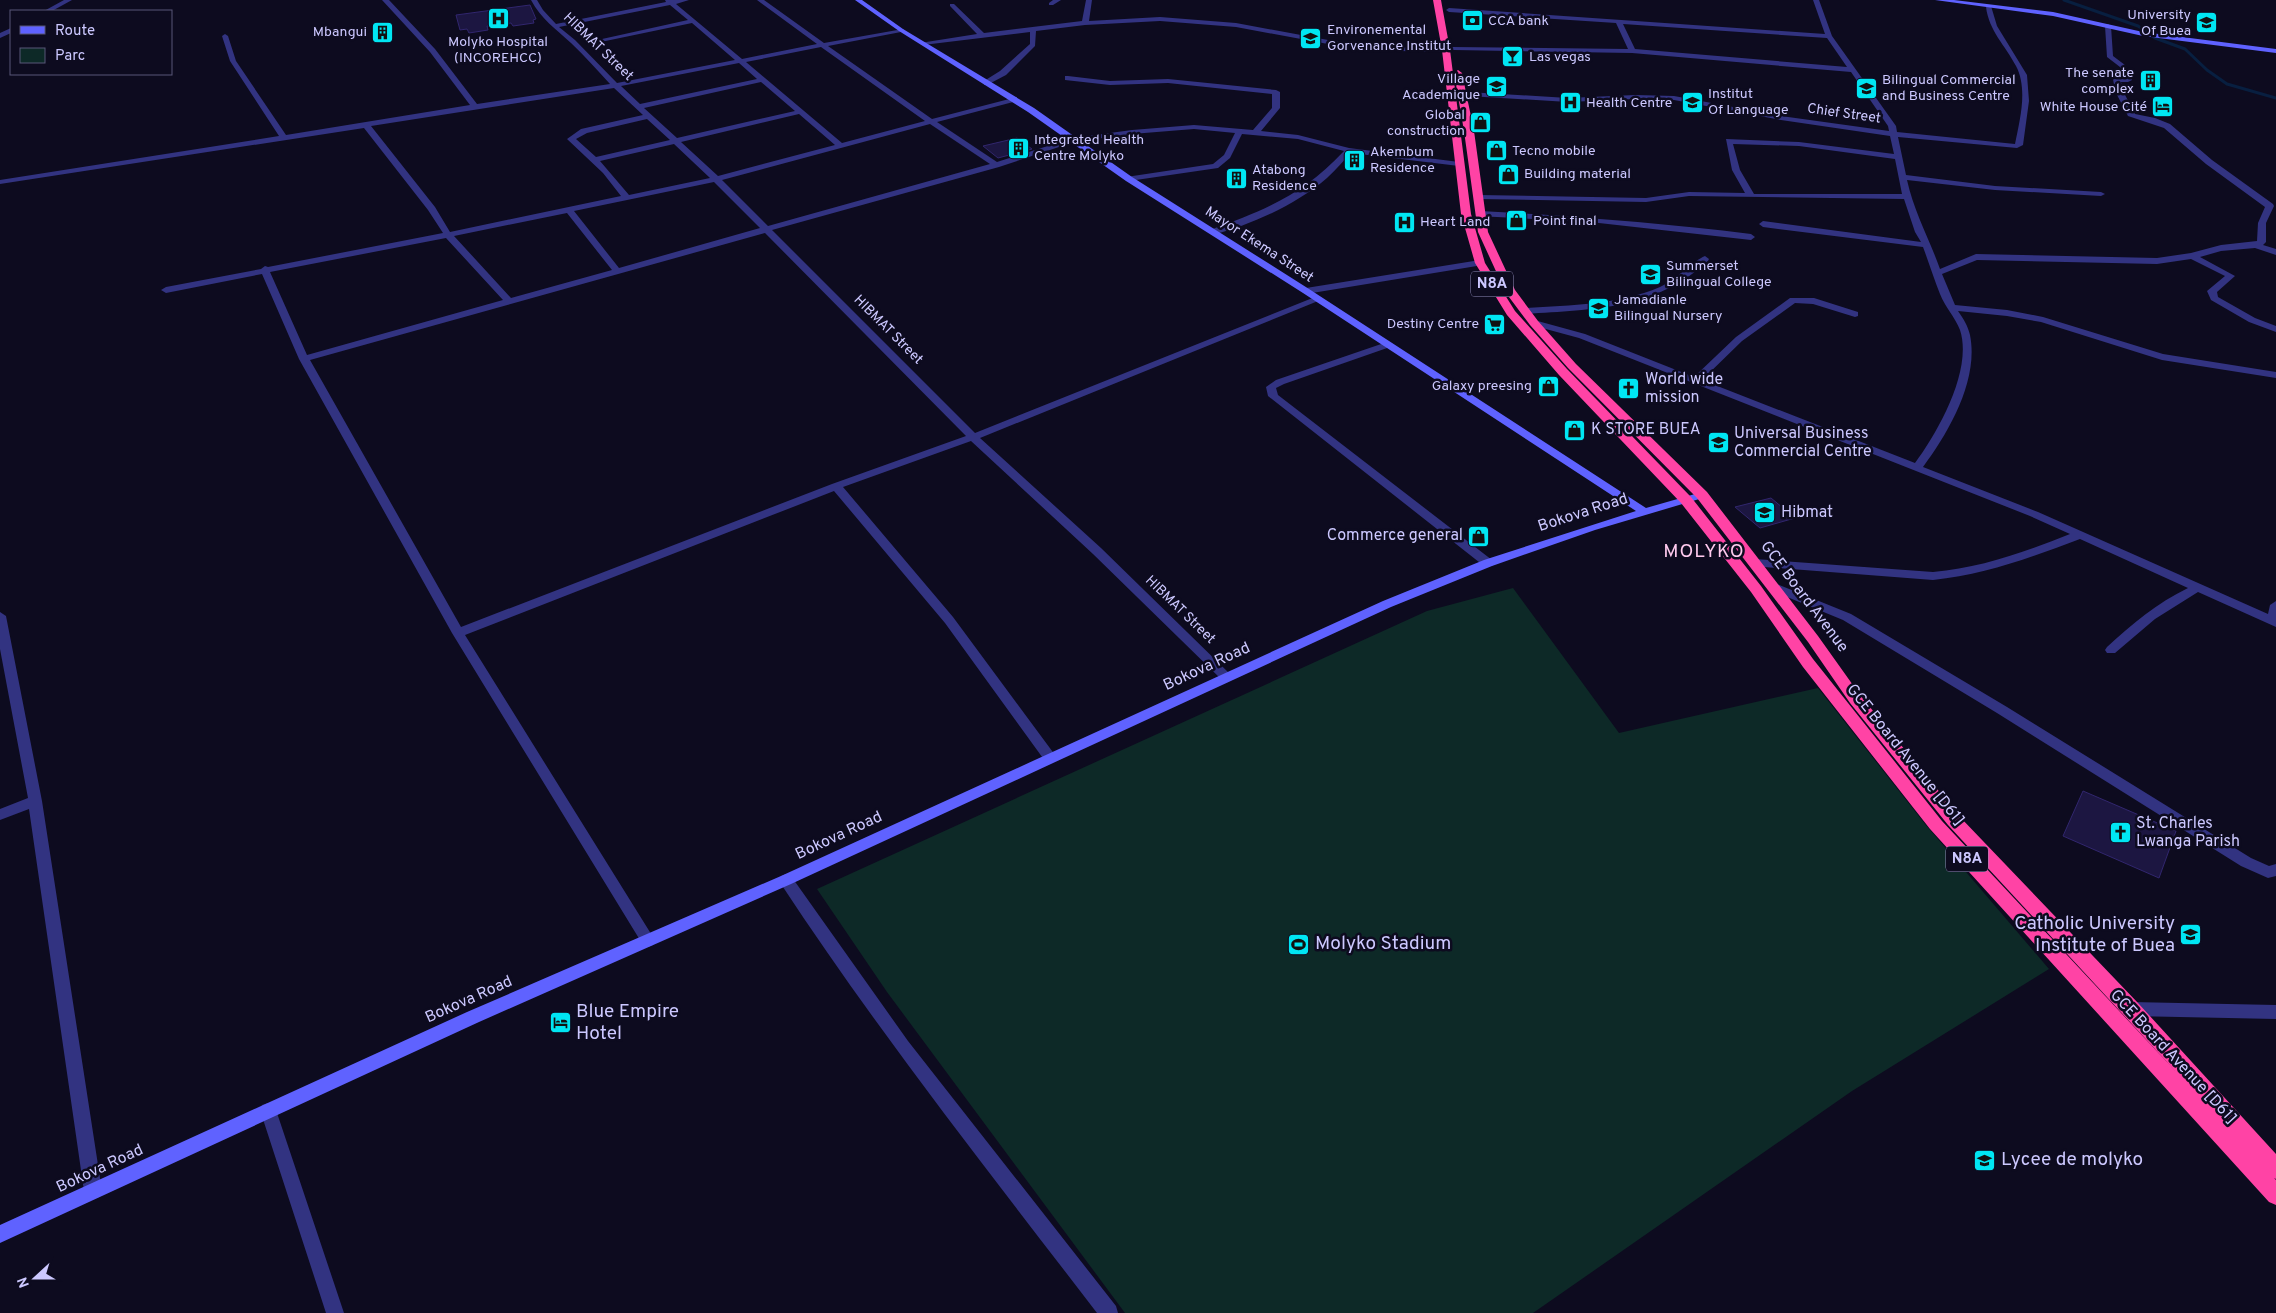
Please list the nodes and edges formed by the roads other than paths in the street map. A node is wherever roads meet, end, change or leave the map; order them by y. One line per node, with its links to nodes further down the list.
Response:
1 (69, 0): 17 (street)
2 (385, 0): 42 (street)
3 (534, 0): 21 (street, HIBMAT Street)
4 (686, 0): 12 (street)
5 (760, 0): 30 (street)
6 (858, 0): 24 (street, Mayor Ekema Street)
7 (1058, 0): 13 (street)
8 (1088, 0): 20 (street)
9 (1437, 0): 31 (highway, N8A)
10 (1816, 0): 27 (street)
11 (1938, 0): 16 (street)
12 (669, 1): 18 (street); 21 (street)
13 (1051, 4)
14 (952, 5): 25 (street)
15 (1448, 5): 19 (street); 31 (highway, N8A)
16 (1989, 7): 22 (street); 50 (street, Chief Street)
17 (49, 10)
18 (693, 21): 28 (street); 34 (street)
19 (1619, 22): 27 (street); 33 (street)
20 (1085, 23): 23 (street); 31 (street)
21 (554, 26): 39 (street, HIBMAT Street)
22 (2108, 26): 32 (street); 77 (street)
23 (1033, 29): 25 (street); 38 (street)
24 (901, 30): 29 (street, Mayor Ekema Street); 30 (street)
25 (982, 35): 29 (street)
26 (225, 36): 51 (street)
27 (1829, 36): 35 (street)
28 (596, 41)
29 (923, 44): 38 (street, Mayor Ekema Street)
30 (822, 45): 34 (street); 46 (street)
31 (1450, 49): 33 (street); 40 (highway, N8A)
32 (2276, 50)
33 (1632, 51): 35 (street)
34 (741, 62): 37 (street); 39 (street)
35 (1854, 70): 50 (street)
36 (1068, 78): 49 (street)
37 (760, 80): 43 (street); 44 (street)
38 (987, 83): 41 (street, Mayor Ekema Street)
39 (615, 85): 42 (street); 43 (street, HIBMAT Street)
40 (1457, 93): 50 (street, Chief Street); 58 (highway, N8A); 66 (highway, N8A)
41 (1014, 99): 46 (street); 53 (street, Mayor Ekema Street)
42 (475, 106): 47 (street)
43 (639, 107): 45 (street, HIBMAT Street)
44 (800, 112): 52 (street); 54 (street)
45 (648, 116): 52 (street, HIBMAT Street); 57 (street)
46 (930, 121): 54 (street); 59 (street)
47 (366, 125): 51 (street); 74 (street)
48 (1239, 132): 49 (street); 53 (street); 62 (street)
49 (1254, 134): 55 (street)
50 (1895, 134): 56 (street)
51 (284, 138): 63 (street)
52 (674, 140): 57 (street); 61 (street, HIBMAT Street)
53 (1073, 140): 59 (street); 62 (street, Mayor Ekema Street)
54 (840, 145): 61 (street)
55 (1349, 150): 58 (street); 73 (street)
56 (1898, 157): 60 (street); 65 (street)
57 (594, 160): 68 (street)
58 (1459, 164): 81 (highway, N8A)
59 (996, 165): 72 (street)
60 (1904, 176): 64 (street); 67 (street)
61 (716, 179): 68 (street); 72 (street, HIBMAT Street)
62 (1129, 179): 73 (street, Mayor Ekema Street)
63 (0, 182)
64 (2101, 194)
65 (1751, 196): 66 (street); 67 (street)
66 (1478, 197): 70 (highway, N8A)
67 (1907, 197): 76 (street)
68 (627, 198): 69 (street)
69 (568, 210): 74 (street); 83 (street)
70 (1480, 214): 75 (street); 90 (highway, N8A)
71 (1763, 224): 76 (street)
72 (766, 229): 83 (street); 98 (street, HIBMAT Street)
73 (1213, 232): 86 (street, Mayor Ekema Street)
74 (448, 235): 82 (street); 88 (street)
75 (1751, 237)
76 (1927, 245): 84 (street)
77 (2256, 245): 78 (street); 79 (street)
78 (2276, 252)
79 (2192, 256): 84 (street); 93 (street)
80 (1705, 259): 90 (street)
81 (1480, 263): 86 (street); 101 (highway, N8A)
82 (266, 269): 85 (street); 95 (street)
83 (617, 272): 88 (street)
84 (1937, 273): 89 (street)
85 (166, 290)
86 (1306, 291): 87 (street, Mayor Ekema Street)
87 (1318, 299): 94 (street, Mayor Ekema Street); 98 (street)
88 (508, 300): 95 (street)
89 (1950, 307): 96 (street); 99 (street)
90 (1526, 312): 92 (highway, N8A)
91 (1855, 314): 97 (street)
92 (1534, 323): 97 (street); 101 (highway, N8A)
93 (2276, 329)
94 (1387, 345): 102 (street, Mayor Ekema Street); 104 (street)
95 (304, 359): 111 (street)
96 (2276, 375)
97 (1696, 380): 99 (street)
98 (973, 437): 100 (street); 113 (street, HIBMAT Street)
99 (1916, 469): 103 (street)
100 (836, 486): 111 (street); 114 (street)
101 (1694, 498): 102 (street, Bokova Road); 105 (highway, GCE Board Avenue / N8A); 125 (highway, GCE Board Avenue [D61] / N8A)
102 (1645, 512): 104 (street, Bokova Road)
103 (2079, 535): 105 (street); 107 (street)
104 (1488, 563): 113 (street, Bokova Road)
105 (1755, 563): 106 (highway, GCE Board Avenue / N8A)
106 (1772, 586): 117 (street); 120 (highway, GCE Board Avenue / N8A)
107 (2195, 588): 110 (street); 112 (street)
108 (2276, 605): 110 (street)
109 (0, 616): 115 (street)
110 (2274, 622)
111 (458, 633): 119 (street)
112 (2111, 650)
113 (1226, 677): 114 (street, Bokova Road)
114 (1050, 758): 118 (street, Bokova Road)
115 (35, 801): 116 (street); 124 (street)
116 (0, 815)
117 (2276, 870)
118 (786, 880): 119 (street, Bokova Road); 128 (street)
119 (648, 940): 122 (street, Bokova Road)
120 (2131, 1009): 121 (street); 123 (highway, GCE Board Avenue / N8A)
121 (2276, 1012)
122 (268, 1110): 124 (street, Bokova Road); 127 (street)
123 (2276, 1169)
124 (93, 1192): 126 (street, Bokova Road)
125 (2276, 1195)
126 (0, 1234)
127 (335, 1313)
128 (1109, 1313)

